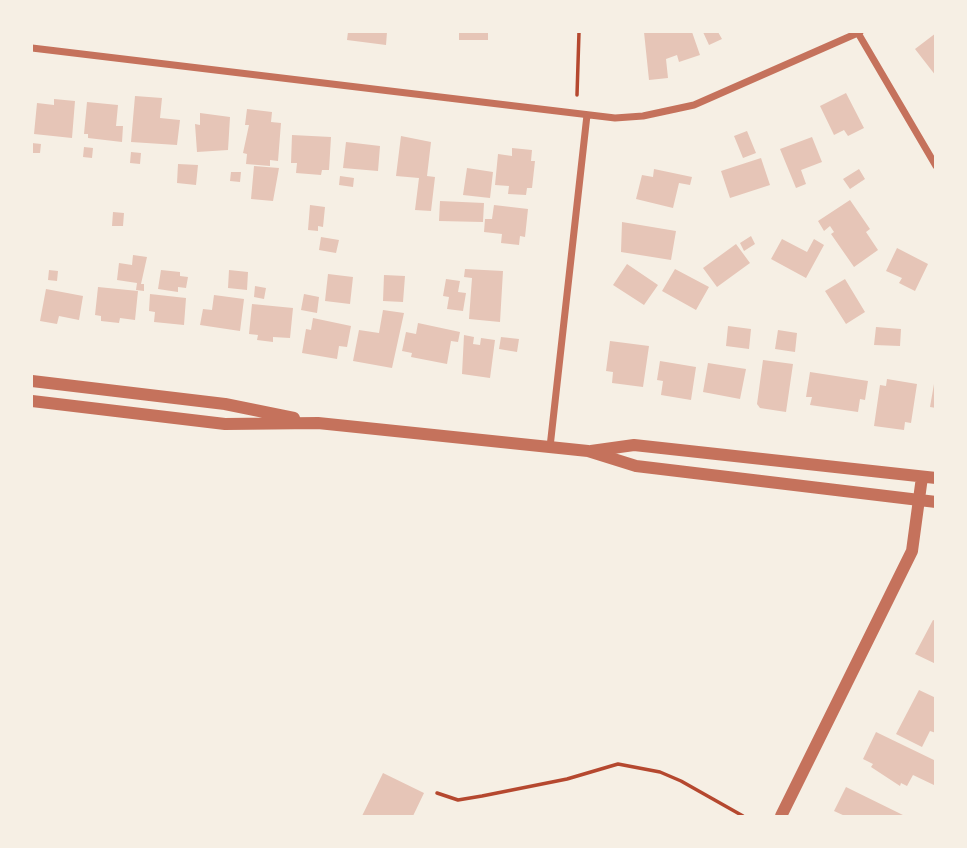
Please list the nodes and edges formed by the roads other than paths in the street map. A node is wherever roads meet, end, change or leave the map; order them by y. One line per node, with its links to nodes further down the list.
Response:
1 (859, 32): 3 (street); 4 (street)
2 (32, 48): 3 (street)
3 (587, 115): 8 (street)
4 (936, 166)
5 (32, 381): 7 (street)
6 (32, 401): 7 (street)
7 (318, 424): 8 (street)
8 (550, 447): 9 (street)
9 (588, 451): 10 (street); 11 (street)
10 (929, 478): 11 (street)
11 (920, 501): 12 (street); 13 (street)
12 (936, 502)
13 (781, 817)

